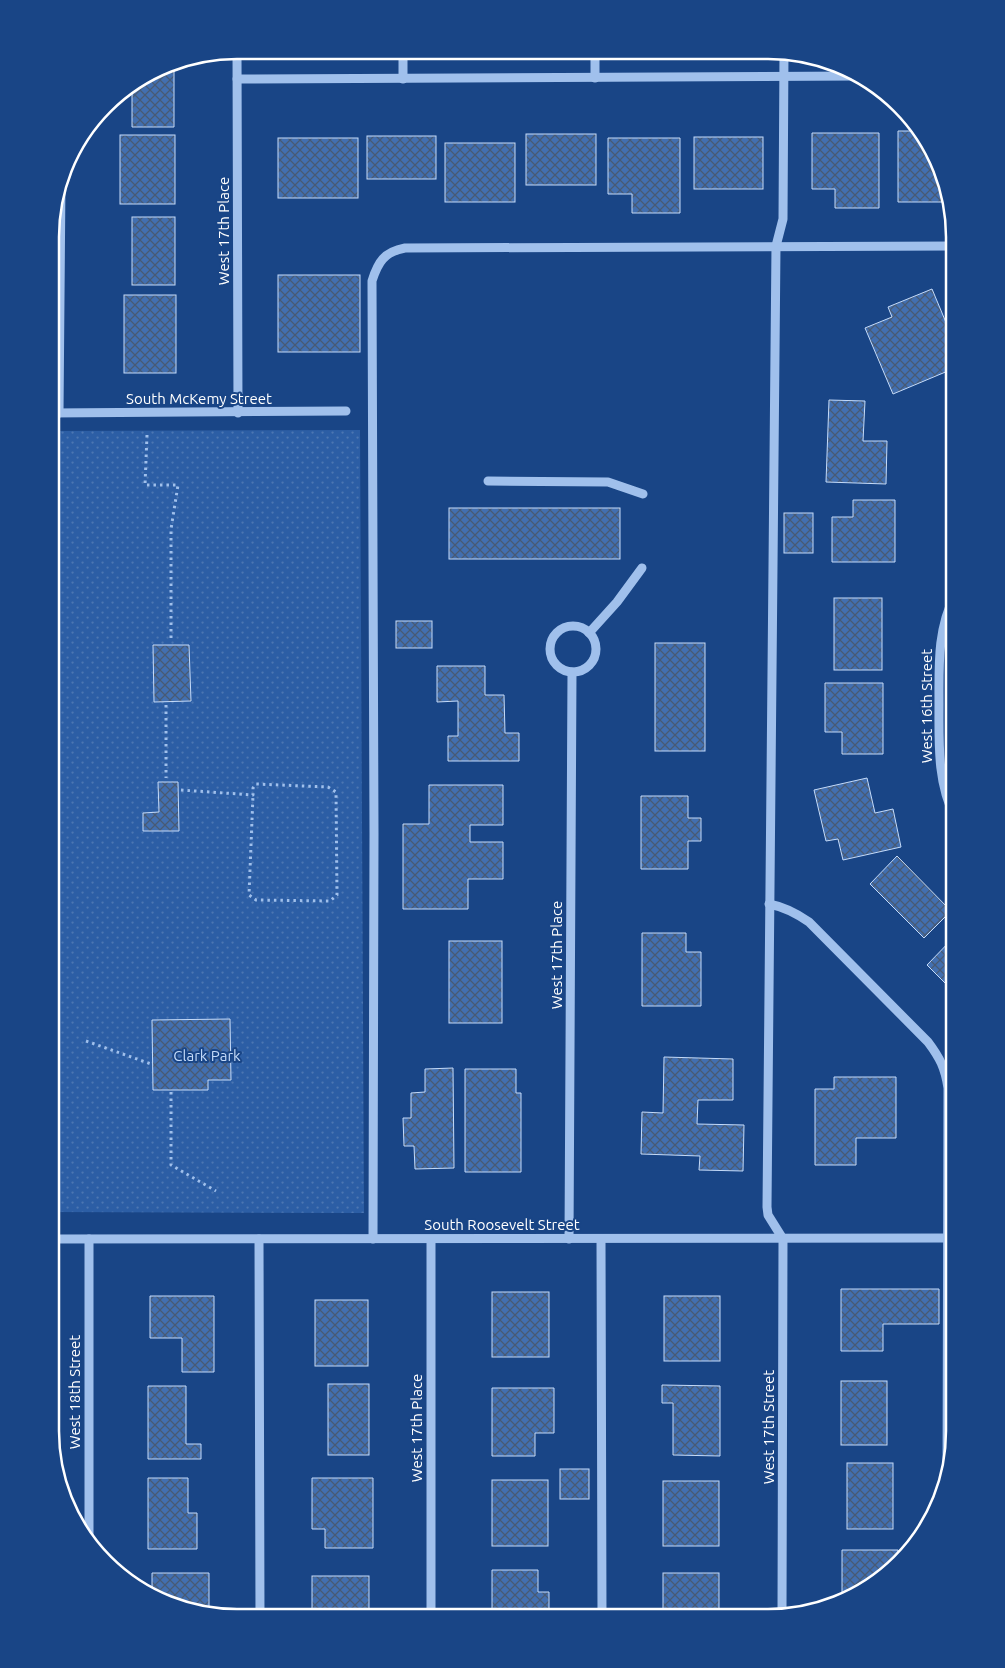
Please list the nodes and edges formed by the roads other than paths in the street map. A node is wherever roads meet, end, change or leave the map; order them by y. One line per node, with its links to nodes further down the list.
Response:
1 (237, 59): 8 (street, West 17th Place)
2 (403, 59): 9 (street)
3 (595, 59): 7 (street)
4 (784, 59): 6 (street)
5 (845, 76): 6 (street)
6 (784, 77): 7 (street); 11 (street)
7 (595, 78): 9 (street)
8 (237, 79): 9 (street); 15 (street, West 17th Place)
9 (403, 79)
10 (60, 212): 13 (street)
11 (776, 246): 12 (street); 24 (street); 30 (street)
12 (946, 246)
13 (59, 258)
14 (346, 411): 15 (street, South McKemy Street)
15 (238, 412): 16 (street, South McKemy Street)
16 (59, 413)
17 (488, 481): 18 (street)
18 (643, 494)
19 (642, 568): 21 (street)
20 (946, 617): 23 (street, West 16th Street)
21 (589, 633): 22 (street); 22 (street)
22 (572, 672): 31 (street, West 17th Place)
23 (946, 794)
24 (769, 904): 25 (street); 33 (street)
25 (946, 1075)
26 (946, 1238): 33 (street, South Roosevelt Street)
27 (59, 1239): 28 (street, South Roosevelt Street)
28 (89, 1239): 29 (street, South Roosevelt Street); 35 (street, West 18th Street)
29 (259, 1239): 30 (street, South Roosevelt Street); 36 (street)
30 (373, 1239): 34 (street, South Roosevelt Street)
31 (569, 1239): 32 (street, South Roosevelt Street); 34 (street, South Roosevelt Street)
32 (601, 1239): 33 (street, South Roosevelt Street); 38 (street)
33 (783, 1239): 39 (street, West 17th Street)
34 (431, 1240): 37 (street, West 17th Place)
35 (89, 1530)
36 (260, 1609)
37 (432, 1609)
38 (602, 1609)
39 (782, 1609)

